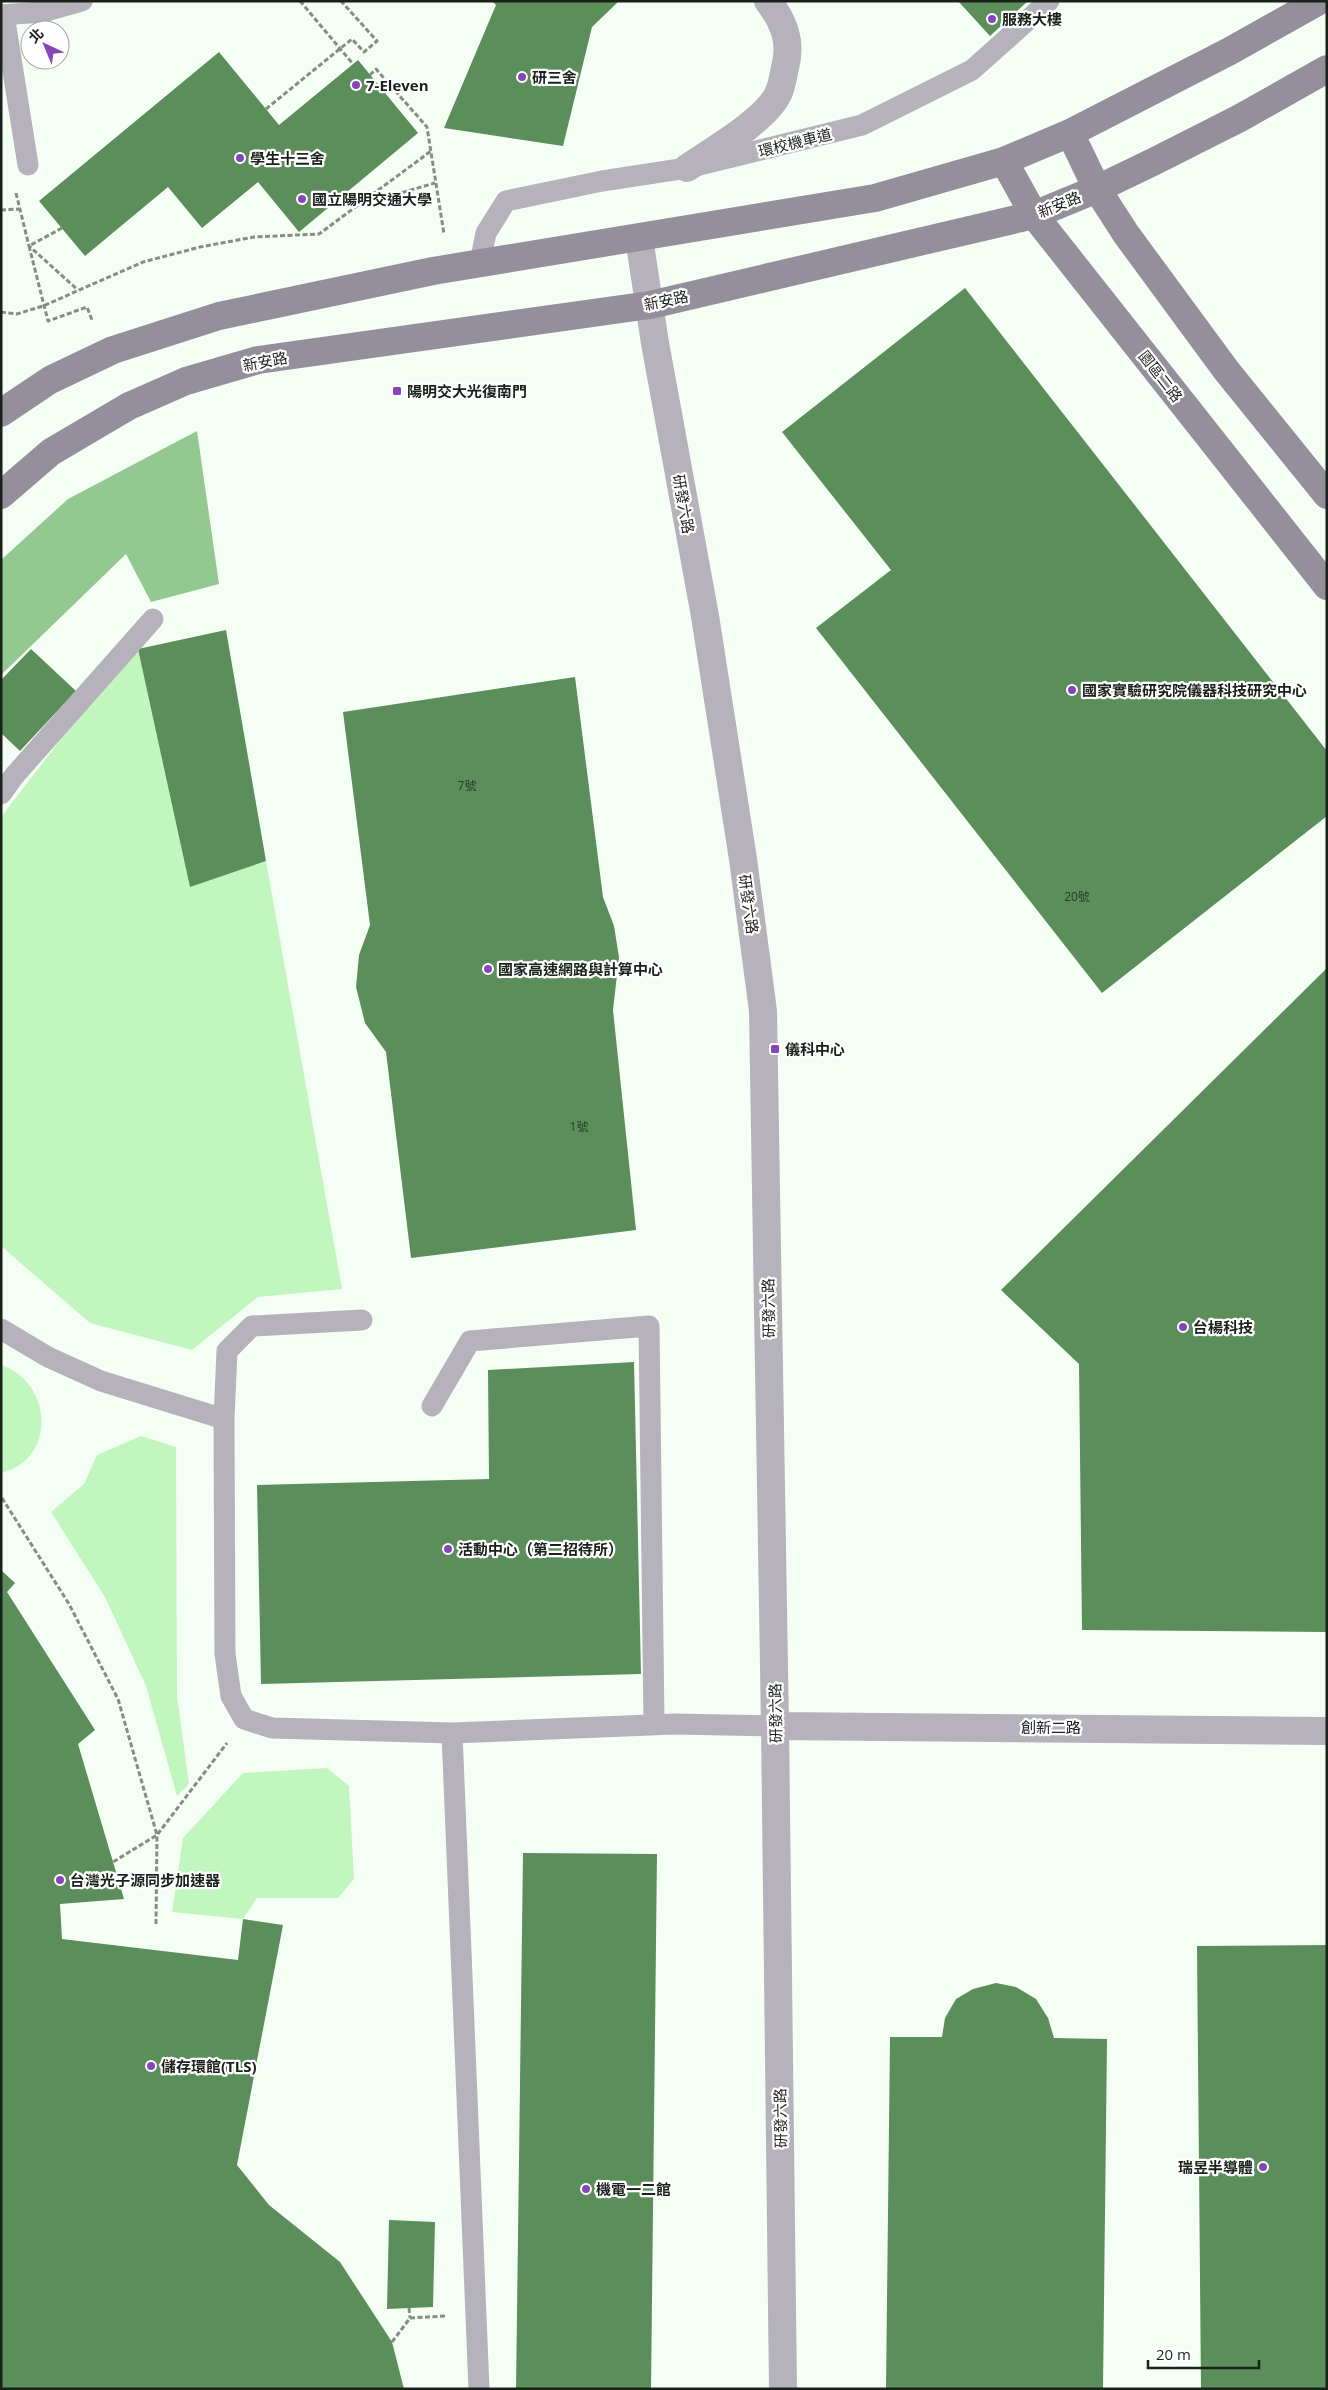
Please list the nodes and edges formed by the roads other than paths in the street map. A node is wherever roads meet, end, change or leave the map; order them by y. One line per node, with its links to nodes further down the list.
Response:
1 (82, 1): 5 (lane)
2 (768, 1): 10 (street)
3 (1049, 1): 10 (lane, 環校機車道)
4 (1319, 1): 7 (street)
5 (2, 15): 9 (lane)
6 (1327, 69): 11 (street, 新安路)
7 (1070, 133): 8 (street); 11 (street)
8 (1004, 161): 12 (street, 園區二路); 13 (street)
9 (28, 165)
10 (688, 168): 14 (lane, 環校機車道)
11 (1097, 189): 12 (street, 新安路); 18 (street)
12 (1034, 215): 15 (street, 新安路); 19 (street, 園區二路)
13 (639, 238): 14 (street); 15 (street, 研發六路)
14 (480, 263): 16 (street)
15 (650, 305): 17 (street, 新安路); 27 (street, 研發六路)
16 (1, 412)
17 (1, 495)
18 (1327, 495)
19 (1327, 586)
20 (153, 619): 21 (lane)
21 (1, 794)
22 (362, 1320): 25 (lane)
23 (1, 1329): 25 (lane)
24 (432, 1406): 26 (lane)
25 (224, 1419): 29 (lane)
26 (654, 1725): 27 (lane); 29 (lane)
27 (775, 1726): 28 (street, 創新二路); 31 (street, 研發六路)
28 (1327, 1730)
29 (452, 1733): 30 (lane)
30 (479, 2389)
31 (783, 2389)

